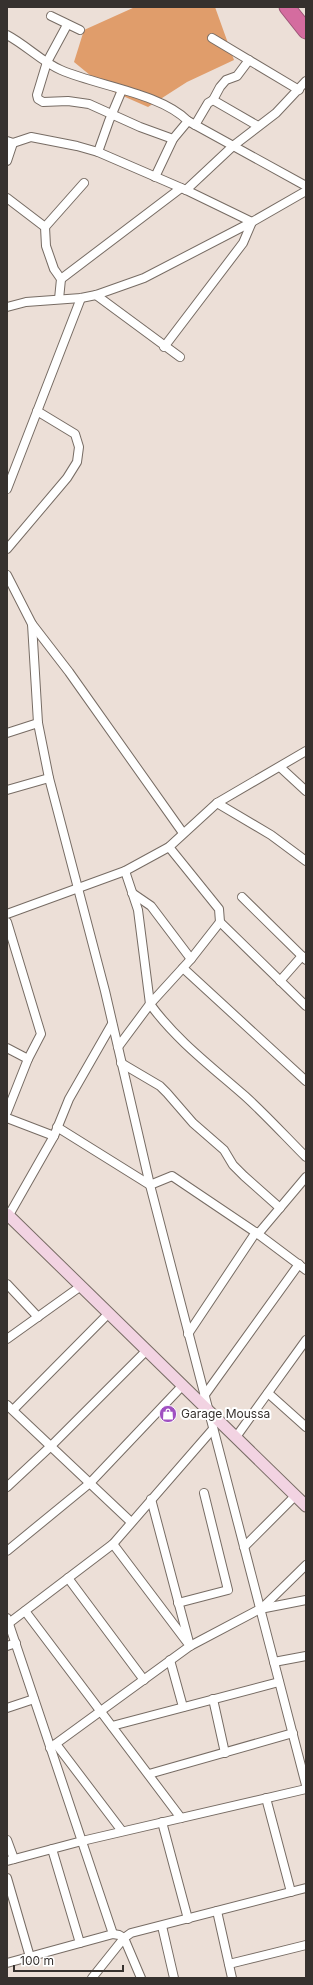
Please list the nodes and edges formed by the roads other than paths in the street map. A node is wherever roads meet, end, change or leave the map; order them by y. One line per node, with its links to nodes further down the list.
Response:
1 (287, 7): 5 (highway)
2 (51, 16): 3 (street)
3 (67, 25): 4 (street); 9 (street)
4 (80, 30)
5 (306, 31)
6 (7, 34): 9 (street)
7 (212, 38): 8 (street)
8 (249, 60): 12 (street); 13 (street)
9 (47, 62): 11 (street); 14 (street)
10 (306, 81): 12 (street)
11 (122, 90): 14 (street); 15 (street)
12 (299, 90): 16 (street)
13 (213, 100): 15 (street); 16 (street)
14 (111, 114): 17 (street); 20 (street)
15 (191, 123): 17 (street); 19 (street)
16 (258, 126): 19 (street)
17 (173, 139): 22 (street)
18 (10, 142): 20 (street); 21 (street)
19 (232, 146): 24 (street); 25 (street)
20 (98, 152): 22 (street)
21 (7, 161)
22 (156, 177): 25 (street)
23 (84, 183): 29 (street)
24 (306, 186)
25 (184, 189): 28 (street); 30 (street)
26 (306, 191): 28 (street)
27 (7, 198): 29 (street)
28 (252, 222): 31 (street); 35 (street)
29 (45, 227): 30 (street)
30 (61, 279): 33 (street)
31 (96, 295): 32 (street); 35 (street)
32 (81, 298): 33 (street); 37 (street)
33 (59, 299): 34 (street)
34 (7, 307)
35 (164, 347): 36 (street)
36 (180, 357)
37 (37, 411): 38 (street); 39 (street)
38 (7, 489)
39 (7, 549)
40 (7, 575): 41 (street)
41 (32, 624): 42 (street); 50 (street)
42 (38, 723): 43 (street); 46 (street)
43 (7, 733)
44 (306, 751): 45 (street)
45 (280, 767): 48 (street); 49 (street)
46 (49, 778): 47 (street); 54 (street)
47 (7, 790)
48 (306, 791)
49 (217, 803): 50 (street); 52 (street)
50 (183, 833): 51 (street)
51 (169, 847): 53 (street); 59 (street)
52 (306, 861)
53 (125, 871): 54 (street); 55 (street)
54 (79, 889): 57 (street); 67 (street)
55 (132, 893): 62 (street); 65 (street)
56 (242, 897): 61 (street)
57 (7, 914)
58 (7, 922): 60 (street)
59 (220, 922): 62 (street); 64 (street)
60 (9, 938): 70 (street)
61 (304, 958): 64 (street)
62 (192, 959): 63 (street)
63 (183, 968): 65 (street); 72 (street)
64 (280, 981): 66 (street)
65 (150, 1004): 68 (street); 77 (street)
66 (306, 1006)
67 (112, 1024): 68 (street); 75 (street)
68 (118, 1047): 71 (street)
69 (7, 1048): 70 (street)
70 (28, 1059): 73 (street)
71 (121, 1063): 79 (street); 80 (street)
72 (306, 1081)
73 (7, 1112)
74 (7, 1118): 76 (street)
75 (57, 1127): 76 (street); 79 (street)
76 (54, 1136): 81 (street)
77 (306, 1157)
78 (306, 1177): 80 (street)
79 (150, 1185): 82 (street); 89 (street)
80 (280, 1208): 82 (street)
81 (8, 1214): 86 (street)
82 (257, 1233): 83 (street); 89 (street)
83 (299, 1264): 84 (street); 96 (street)
84 (306, 1270)
85 (8, 1286): 88 (street)
86 (81, 1286): 87 (street); 88 (street)
87 (108, 1313): 92 (street); 97 (street)
88 (38, 1317): 90 (street)
89 (188, 1334): 96 (street)
90 (7, 1339)
91 (306, 1340): 93 (street)
92 (147, 1350): 94 (street); 102 (street)
93 (303, 1350): 95 (street)
94 (183, 1386): 98 (street); 103 (street)
95 (268, 1393): 99 (street); 101 (street)
96 (204, 1396): 98 (street)
97 (10, 1407): 102 (street)
98 (210, 1412): 100 (street); 101 (street)
99 (306, 1427)
100 (213, 1429): 107 (street); 111 (street)
101 (236, 1437): 106 (street)
102 (51, 1446): 103 (street); 104 (street)
103 (90, 1483): 109 (street); 112 (street)
104 (7, 1487)
105 (204, 1492): 116 (street)
106 (296, 1495): 108 (street); 111 (street)
107 (151, 1500): 109 (street); 116 (street)
108 (306, 1506)
109 (131, 1522): 110 (street)
110 (113, 1544): 114 (street); 122 (street)
111 (244, 1547): 117 (street)
112 (7, 1551)
113 (306, 1565): 117 (street)
114 (68, 1578): 118 (street); 126 (street)
115 (306, 1600): 117 (street)
116 (178, 1603): 122 (street)
117 (260, 1609): 122 (street); 125 (street)
118 (25, 1611): 119 (street); 132 (street)
119 (8, 1620): 120 (street)
120 (16, 1643): 121 (street); 128 (street)
121 (7, 1646)
122 (190, 1646): 124 (street)
123 (306, 1656): 125 (street)
124 (170, 1660): 126 (street); 130 (street)
125 (274, 1662): 127 (street)
126 (144, 1680): 132 (street)
127 (279, 1682): 129 (street); 134 (street)
128 (34, 1699): 131 (street); 135 (street)
129 (213, 1699): 130 (street); 136 (street)
130 (183, 1707): 133 (street)
131 (7, 1708)
132 (101, 1711): 133 (street); 135 (street)
133 (112, 1726): 137 (street)
134 (293, 1733): 136 (street); 138 (street)
135 (53, 1746): 142 (street); 144 (street)
136 (225, 1753): 137 (street)
137 (148, 1774): 140 (street)
138 (306, 1784): 139 (street)
139 (266, 1798): 140 (street); 149 (street)
140 (181, 1818): 141 (street)
141 (162, 1822): 142 (street); 151 (street)
142 (122, 1831): 144 (street)
143 (7, 1840): 146 (street)
144 (82, 1841): 145 (street); 153 (street)
145 (52, 1849): 146 (street); 155 (street)
146 (10, 1860)
147 (7, 1878): 157 (street)
148 (306, 1888): 149 (street)
149 (291, 1892): 150 (street)
150 (216, 1911): 151 (street); 159 (street)
151 (188, 1919): 152 (street)
152 (162, 1926): 154 (street); 162 (street)
153 (113, 1934): 154 (street); 155 (street)
154 (124, 1938): 160 (street); 161 (street)
155 (80, 1943): 157 (street)
156 (306, 1945): 159 (street)
157 (30, 1957): 158 (street)
158 (7, 1963)
159 (229, 1964): 163 (street)
160 (92, 1978)
161 (141, 1978)
162 (174, 1978)
163 (232, 1978)

